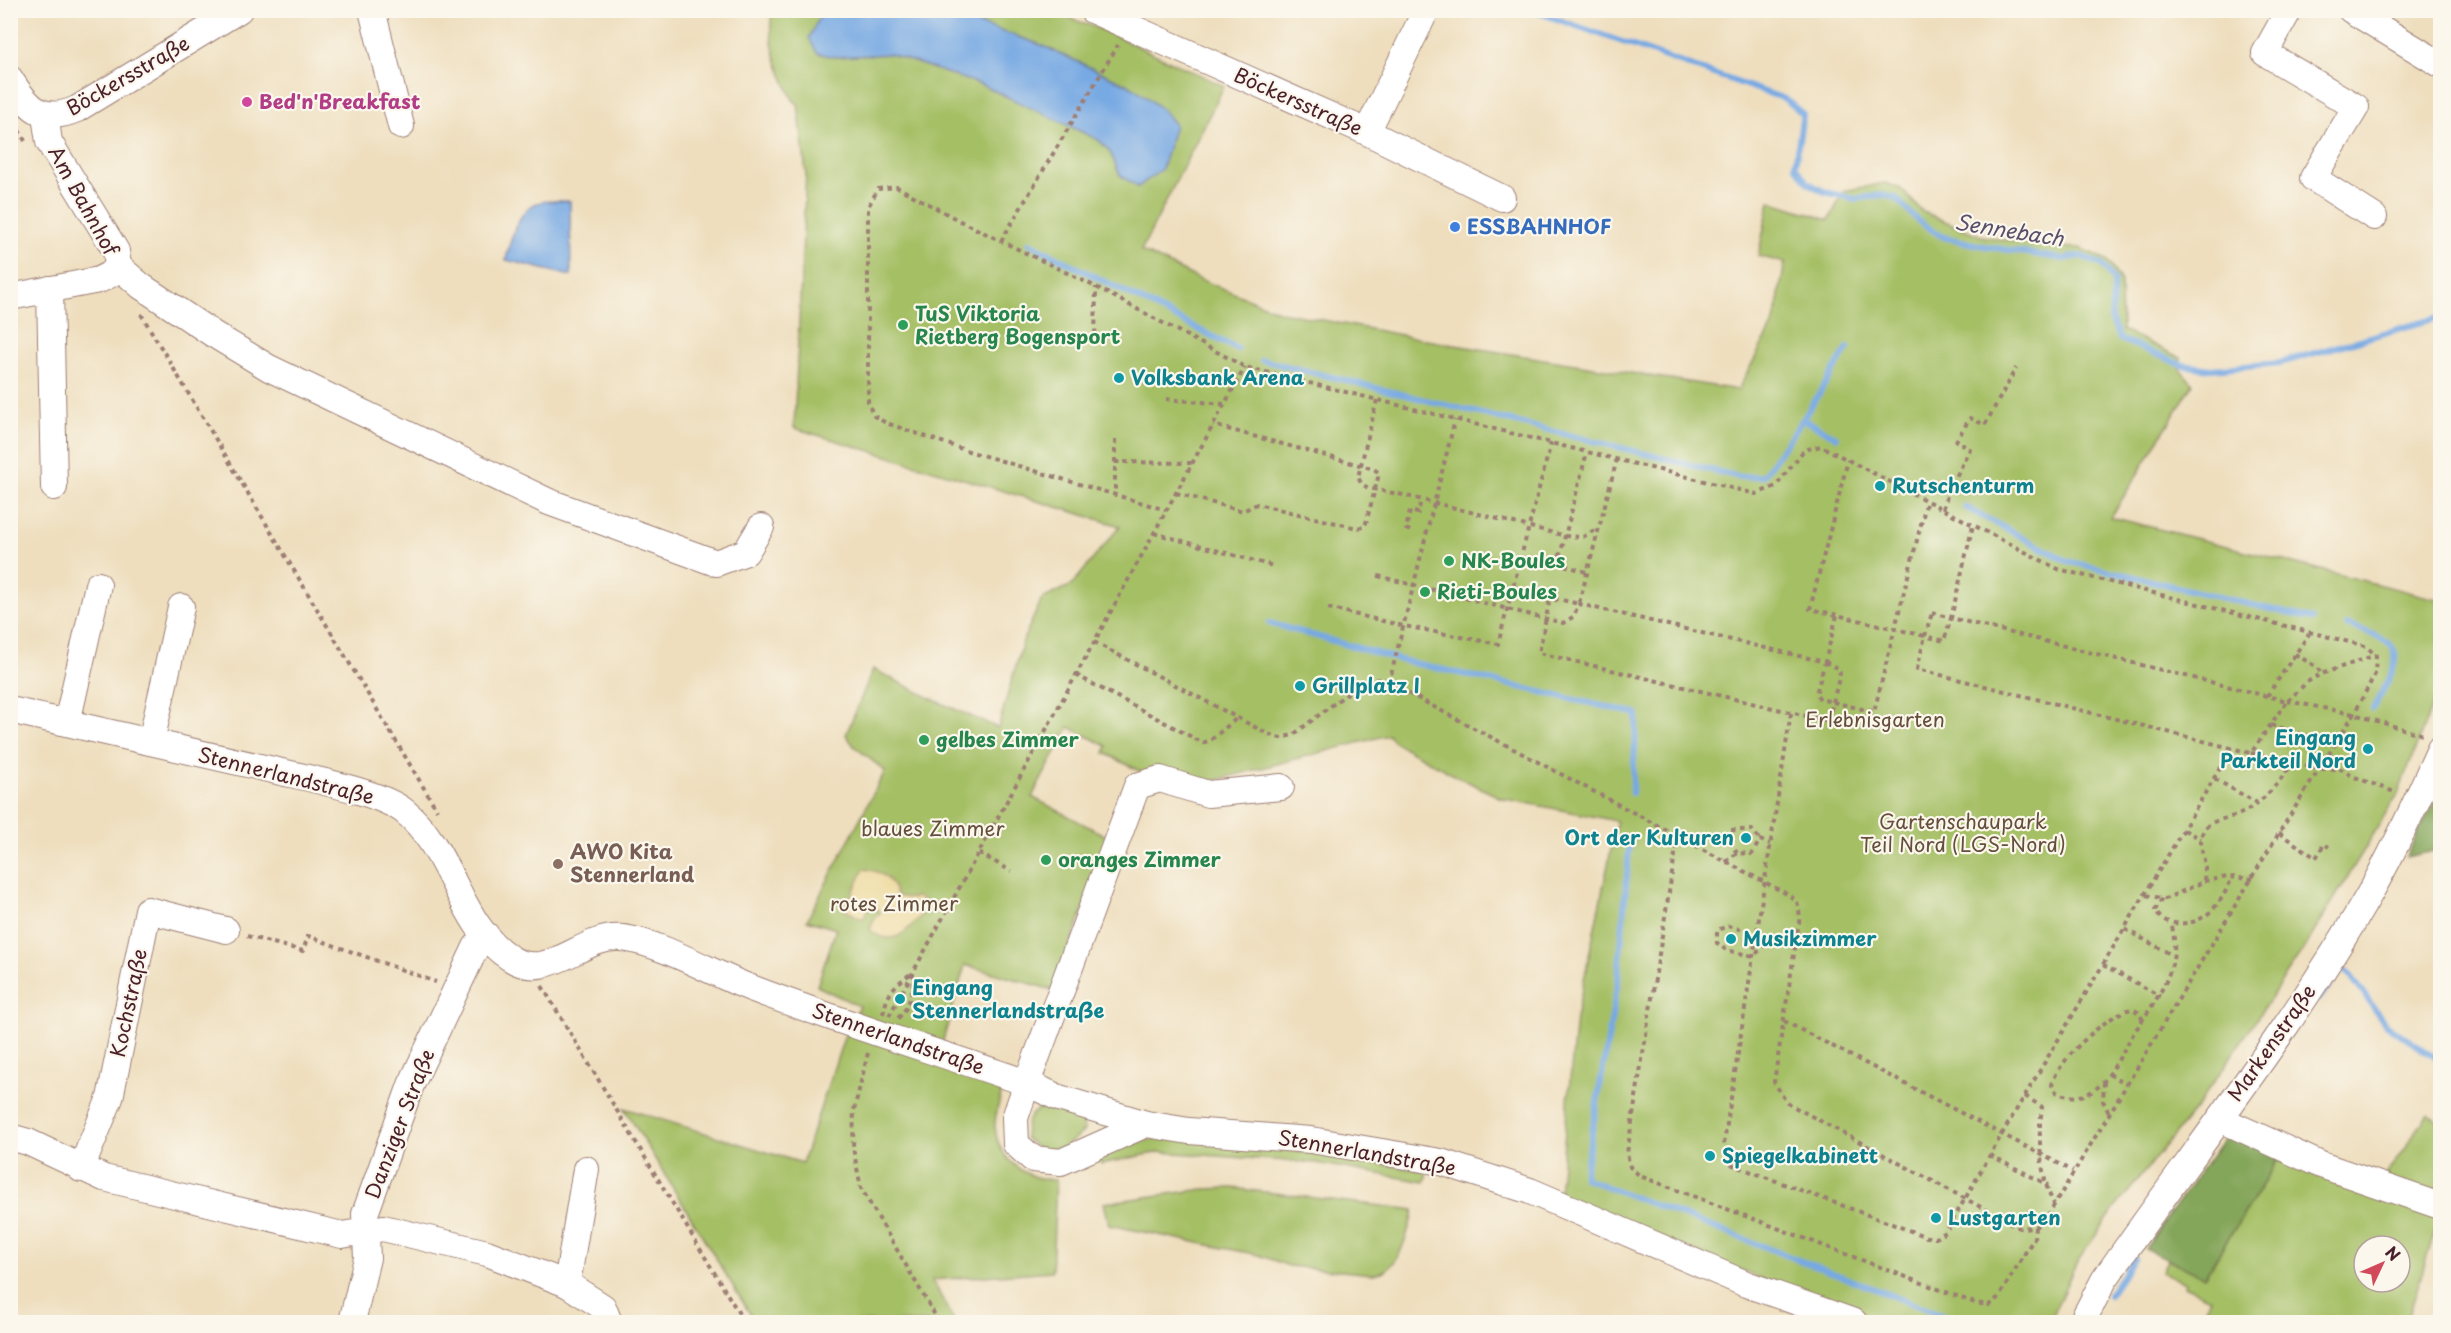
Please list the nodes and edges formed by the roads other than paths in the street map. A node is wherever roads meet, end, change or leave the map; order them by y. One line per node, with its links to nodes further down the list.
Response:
1 (239, 10): 9 (street, Böckersstraße)
2 (372, 10): 10 (street)
3 (1092, 10): 11 (street, Böckersstraße)
4 (1426, 10): 11 (street)
5 (2289, 10): 13 (street)
6 (2350, 10): 7 (street)
7 (2440, 64)
8 (10, 79): 9 (street)
9 (45, 114): 14 (street, Am Bahnhof)
10 (401, 126)
11 (1367, 132): 12 (street, Böckersstraße)
12 (1502, 198)
13 (2374, 216)
14 (118, 266): 15 (street); 18 (street)
15 (50, 290): 16 (street); 17 (street)
16 (10, 297)
17 (54, 487)
18 (761, 526)
19 (98, 585): 22 (street)
20 (181, 607): 23 (street)
21 (10, 710): 22 (street, Stennerlandstraße)
22 (67, 723): 23 (street, Stennerlandstraße)
23 (151, 742): 27 (street, Stennerlandstraße)
24 (2437, 743): 29 (street, Markenstraße)
25 (1281, 787): 28 (street)
26 (226, 930): 32 (street, Kochstraße)
27 (486, 935): 28 (street, Stennerlandstraße); 35 (street, Danziger Straße)
28 (1027, 1083): 30 (street, Stennerlandstraße); 30 (street)
29 (2220, 1119): 34 (street); 40 (street, Markenstraße)
30 (1146, 1124): 39 (street, Stennerlandstraße)
31 (10, 1137): 32 (street)
32 (81, 1169): 35 (street)
33 (586, 1169): 36 (street)
34 (2440, 1206)
35 (365, 1231): 36 (street); 37 (street, Danziger Straße)
36 (567, 1284): 38 (street)
37 (352, 1323)
38 (609, 1323)
39 (1854, 1323)
40 (2082, 1323)

